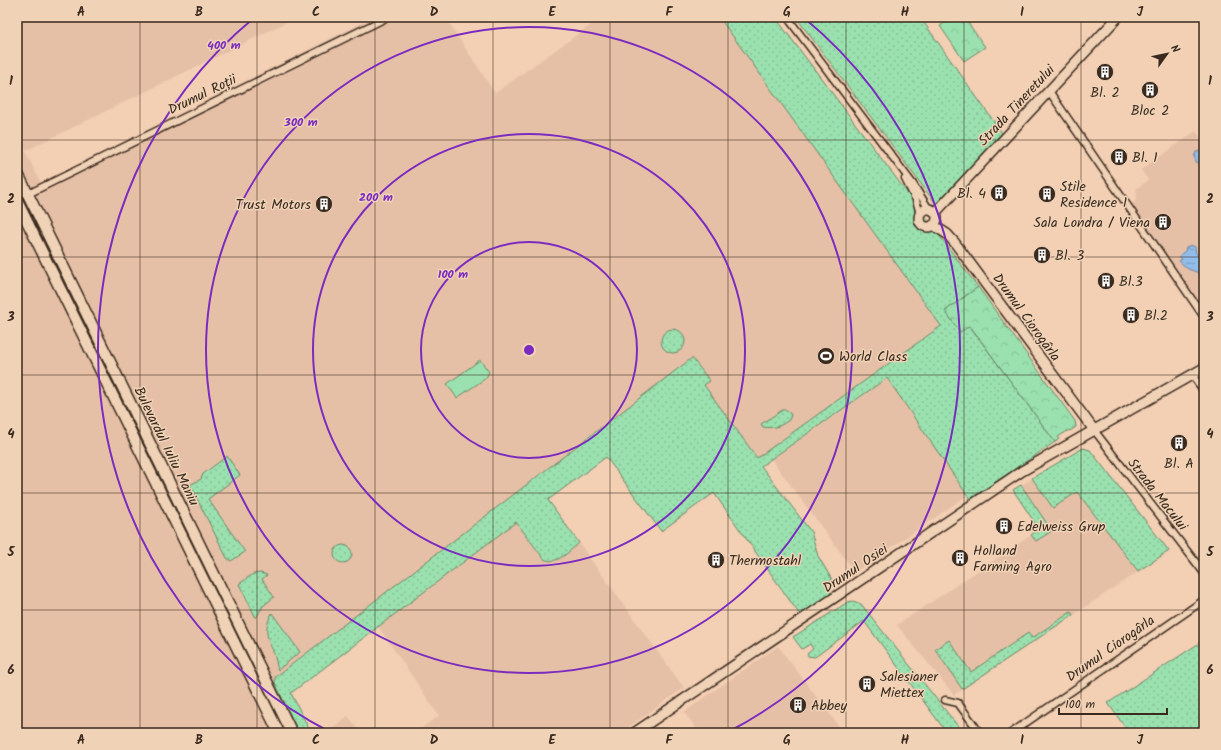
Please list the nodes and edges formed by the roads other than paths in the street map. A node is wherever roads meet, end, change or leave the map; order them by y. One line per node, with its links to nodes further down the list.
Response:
1 (388, 17): 7 (street, Drumul Roții)
2 (787, 17): 5 (street)
3 (1118, 17): 4 (street, Strada Tineretului)
4 (1049, 90): 9 (street, Strada Tineretului); 12 (street)
5 (899, 167): 9 (street); 10 (street)
6 (17, 172): 7 (main road, Bulevardul Iuliu Maniu)
7 (28, 194): 17 (main road, Bulevardul Iuliu Maniu)
8 (17, 201): 16 (main road, Bulevardul Iuliu Maniu)
9 (932, 211): 10 (street); 11 (street)
10 (920, 214): 11 (street)
11 (934, 225): 18 (street, Drumul Ciorogârla)
12 (1204, 317)
13 (1204, 368): 14 (street, Drumul Osiei)
14 (1192, 375): 15 (street); 18 (street, Drumul Osiei)
15 (1204, 391)
16 (122, 413): 17 (main road); 23 (main road, Bulevardul Iuliu Maniu)
17 (142, 427): 22 (main road, Bulevardul Iuliu Maniu)
18 (1094, 430): 19 (street, Drumul Osiei); 20 (street, Strada Macului)
19 (1080, 438): 20 (street); 30 (street, Drumul Osiei)
20 (1103, 443): 21 (street, Strada Macului)
21 (1204, 573)
22 (219, 582): 23 (main road); 24 (main road, Bulevardul Iuliu Maniu)
23 (208, 589): 25 (main road, Bulevardul Iuliu Maniu)
24 (224, 592): 25 (main road); 29 (main road, Bulevardul Iuliu Maniu)
25 (213, 598): 28 (main road, Bulevardul Iuliu Maniu)
26 (1204, 600): 32 (street, Drumul Ciorogârla)
27 (945, 700): 31 (street)
28 (279, 733)
29 (292, 733)
30 (634, 733)
31 (980, 733)
32 (1011, 733)

